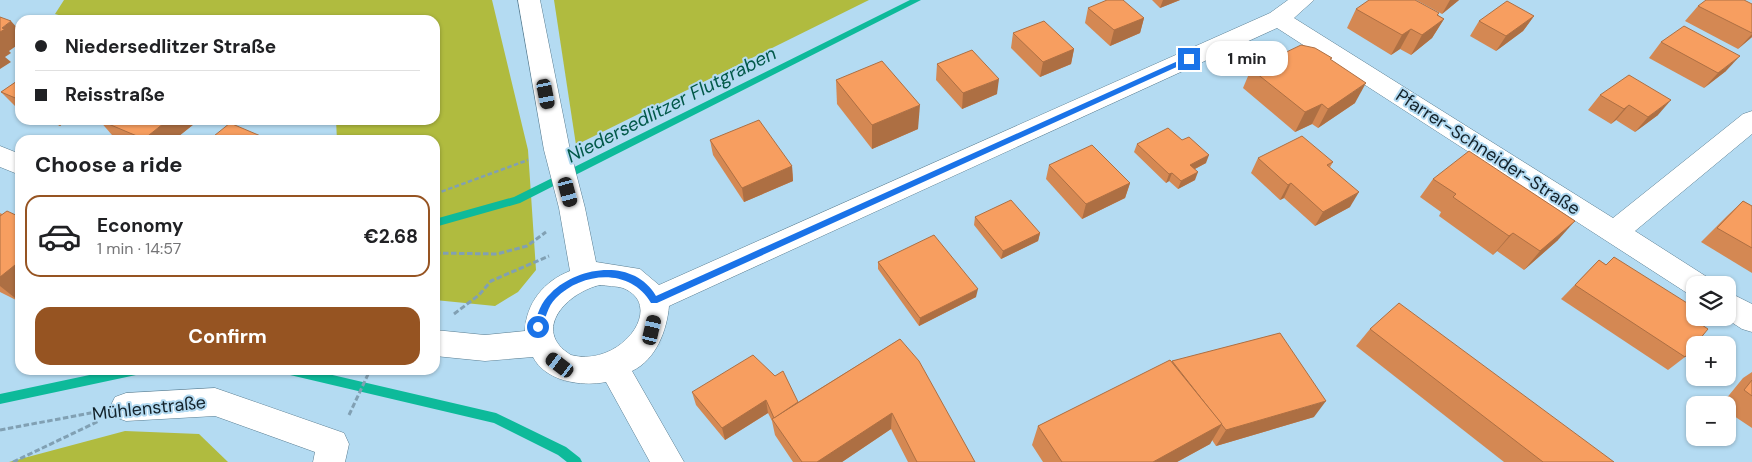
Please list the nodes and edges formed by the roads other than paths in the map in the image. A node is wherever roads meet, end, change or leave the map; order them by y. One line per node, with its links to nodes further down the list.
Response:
1 (529, 0): 8 (street)
2 (1303, 0): 3 (street)
3 (1278, 18): 7 (street, Pfarrer-Schneider-Straße); 10 (street)
4 (1752, 120): 7 (street)
5 (0, 156): 6 (street)
6 (15, 163)
7 (1614, 232): 9 (street, Pfarrer-Schneider-Straße)
8 (585, 276): 10 (street); 13 (street)
9 (1686, 278)
10 (654, 300): 15 (street)
11 (1736, 309): 12 (street)
12 (1752, 320)
13 (540, 343): 14 (street); 15 (street)
14 (440, 344)
15 (614, 366): 18 (street)
16 (126, 407): 17 (street, Mühlenstraße)
17 (329, 462)
18 (668, 462)

